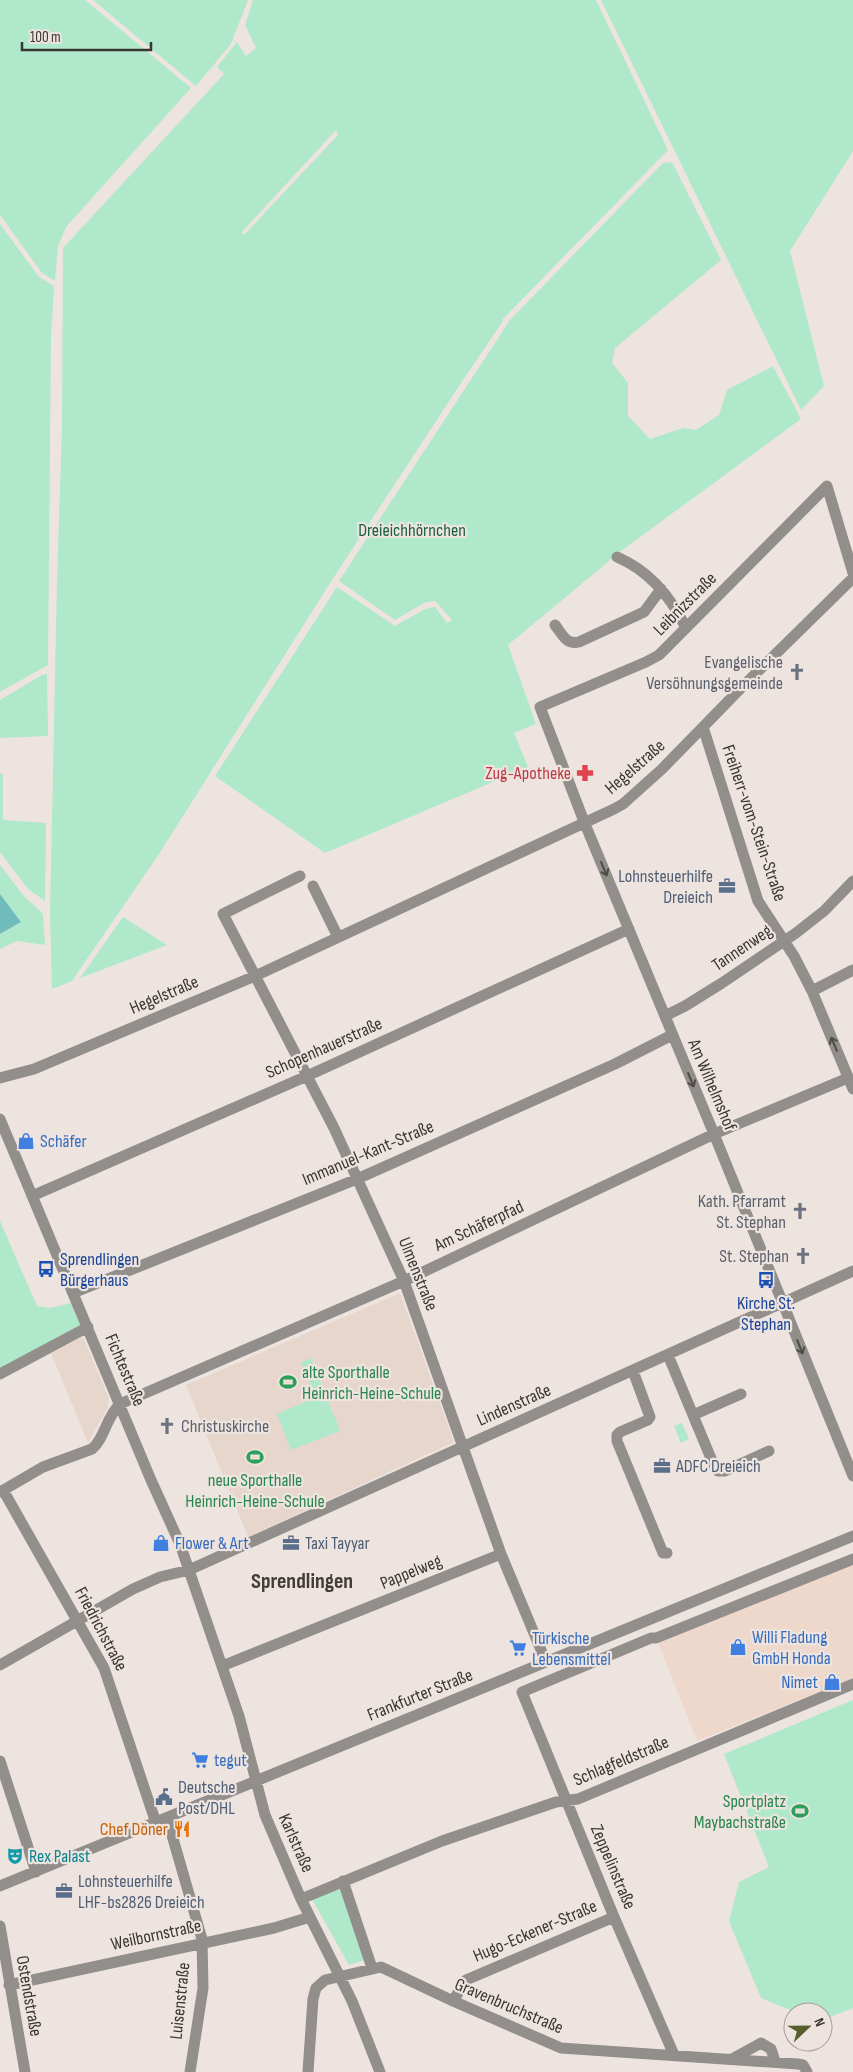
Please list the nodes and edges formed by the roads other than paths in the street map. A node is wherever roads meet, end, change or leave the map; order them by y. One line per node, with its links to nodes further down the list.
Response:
1 (617, 557): 4 (street)
2 (853, 573): 6 (street, Leibnizstraße)
3 (853, 578): 8 (street, Hegelstraße)
4 (661, 589): 5 (street); 6 (street)
5 (555, 624)
6 (686, 628): 7 (street, Leibnizstraße)
7 (540, 707): 9 (street, Am Wilhelmshof)
8 (703, 728): 9 (street, Hegelstraße); 15 (street, Freiherr-vom-Stein-Straße)
9 (584, 824): 13 (street, Am Wilhelmshof, one-way to 13); 14 (street, Hegelstraße)
10 (300, 876): 17 (street, Ulmenstraße)
11 (853, 881): 15 (street, Tannenweg)
12 (314, 886): 14 (street)
13 (629, 929): 19 (street, Am Wilhelmshof); 21 (street, Schopenhauerstraße)
14 (338, 937): 17 (street, Hegelstraße)
15 (784, 941): 18 (street, Freiherr-vom-Stein-Straße); 19 (street, Tannenweg)
16 (853, 970): 18 (street)
17 (256, 976): 21 (street, Ulmenstraße); 22 (street, Hegelstraße)
18 (812, 991): 23 (street, Freiherr-vom-Stein-Straße, one-way to 18)
19 (665, 1016): 20 (street, Am Wilhelmshof)
20 (672, 1035): 25 (street, Am Wilhelmshof, one-way to 25); 26 (street, Immanuel-Kant-Straße)
21 (307, 1076): 26 (street, Ulmenstraße); 27 (street, Schopenhauerstraße)
22 (0, 1078)
23 (851, 1084): 25 (street, Am Schäferpfad)
24 (0, 1119): 27 (street, Fichtestraße)
25 (714, 1134): 29 (street, Am Schäferpfad); 31 (street, Am Wilhelmshof)
26 (357, 1178): 29 (street, Ulmenstraße); 30 (street, Immanuel-Kant-Straße)
27 (32, 1196): 30 (street, Fichtestraße)
28 (853, 1271): 31 (street, Lindenstraße)
29 (404, 1281): 37 (street, Am Schäferpfad); 39 (street, Ulmenstraße)
30 (73, 1293): 32 (street, Fichtestraße)
31 (781, 1302): 33 (street, Lindenstraße); 41 (street, Am Wilhelmshof, one-way to 41)
32 (88, 1327): 35 (street); 37 (street, Fichtestraße)
33 (668, 1355): 34 (street, Lindenstraße); 38 (street)
34 (633, 1371): 39 (street, Lindenstraße); 44 (street)
35 (0, 1374)
36 (742, 1394): 38 (street)
37 (120, 1404): 42 (street); 47 (street, Fichtestraße)
38 (693, 1415): 40 (street)
39 (464, 1447): 45 (street, Ulmenstraße); 47 (street, Lindenstraße)
40 (769, 1451)
41 (853, 1476)
42 (1, 1491): 48 (street, Friedrichstraße)
43 (848, 1538): 46 (street); 49 (street, Frankfurter Straße)
44 (667, 1553)
45 (501, 1554): 49 (street, Ulmenstraße); 51 (street, Pappelweg)
46 (852, 1561): 55 (street, Zeppelinstraße)
47 (189, 1570): 48 (street, Lindenstraße); 51 (street, Fichtestraße)
48 (78, 1621): 50 (street, Lindenstraße); 57 (street, Friedrichstraße)
49 (546, 1662): 54 (street, Frankfurter Straße)
50 (0, 1665)
51 (222, 1666): 54 (street, Fichtestraße)
52 (853, 1684): 55 (street, Schlagfeldstraße)
53 (0, 1761): 58 (street)
54 (256, 1780): 56 (street, Frankfurter Straße); 61 (street, Karlstraße)
55 (566, 1801): 59 (street, Schlagfeldstraße); 63 (street, Zeppelinstraße)
56 (167, 1818): 57 (street, Frankfurter Straße); 65 (street, Luisenstraße)
57 (156, 1823): 58 (street, Frankfurter Straße)
58 (36, 1872): 60 (street, Frankfurter Straße)
59 (343, 1881): 61 (street, Schlagfeldstraße); 66 (street)
60 (0, 1886)
61 (301, 1899): 62 (street, Karlstraße)
62 (310, 1917): 65 (street, Weilbornstraße); 67 (street, Karlstraße)
63 (614, 1917): 69 (street, Hugo-Eckener-Straße); 70 (street, Zeppelinstraße)
64 (0, 1926): 68 (street, Ostendstraße)
65 (202, 1943): 68 (street, Weilbornstraße); 74 (street, Luisenstraße)
66 (372, 1968): 67 (street, Gravenbruchstraße); 69 (street, Gravenbruchstraße)
67 (340, 1976): 75 (street, Gravenbruchstraße); 76 (street)
68 (10, 1985): 73 (street, Ostendstraße)
69 (453, 2001): 70 (street, Gravenbruchstraße)
70 (674, 2055): 71 (street, Gravenbruchstraße)
71 (732, 2059): 72 (street, Gravenbruchstraße); 72 (street)
72 (775, 2061): 77 (street, Gravenbruchstraße)
73 (25, 2072)
74 (190, 2072)
75 (308, 2072)
76 (380, 2072)
77 (807, 2072)

